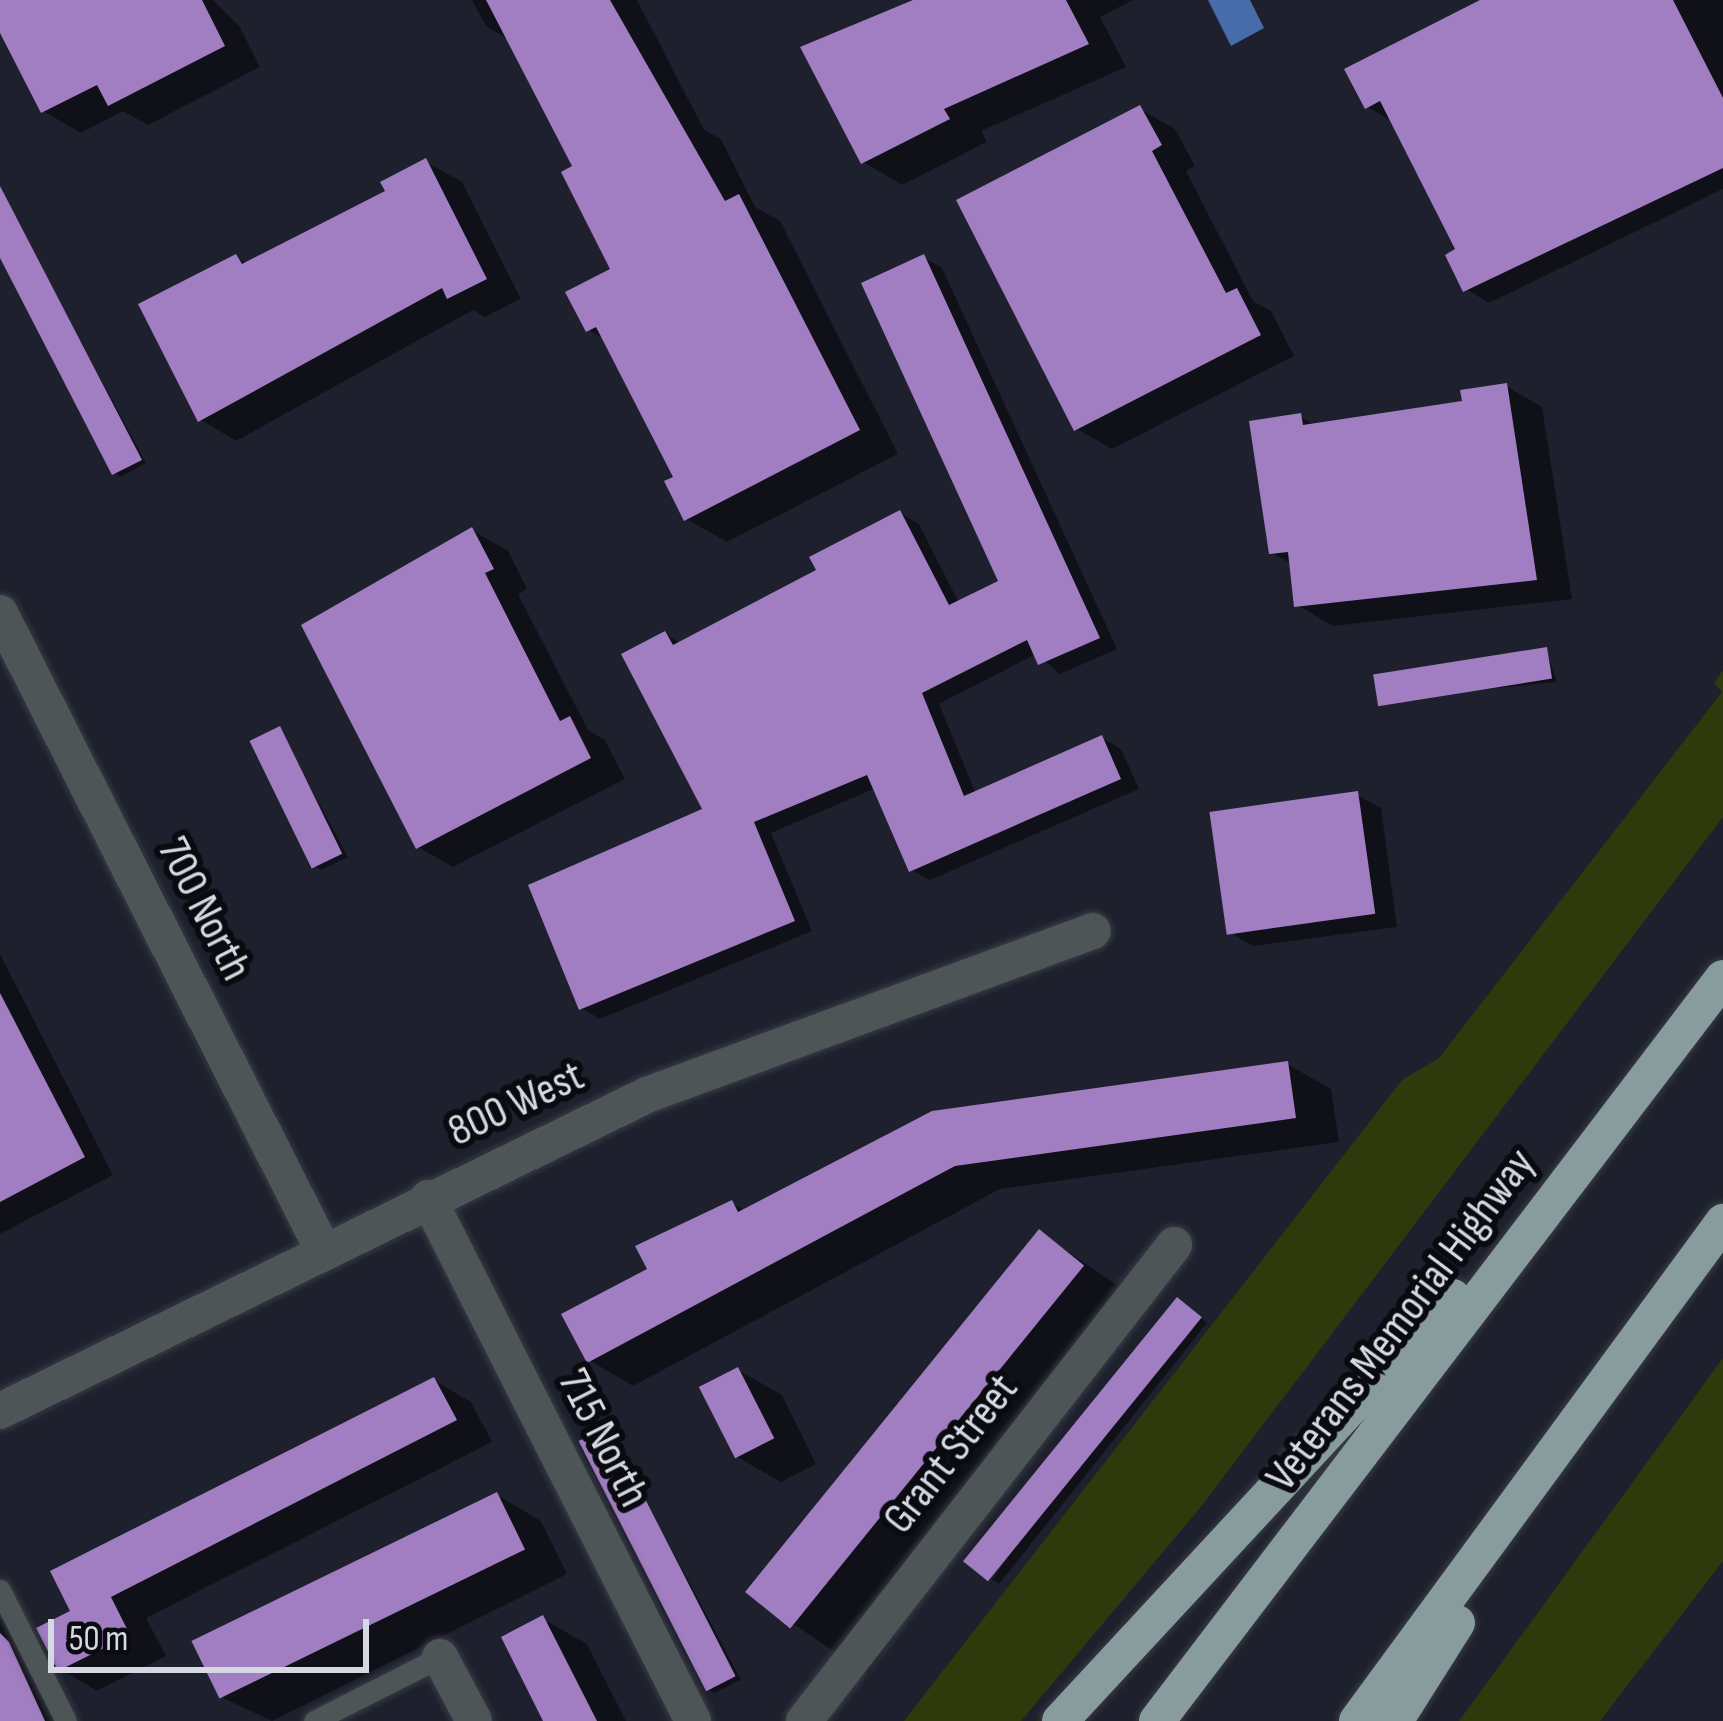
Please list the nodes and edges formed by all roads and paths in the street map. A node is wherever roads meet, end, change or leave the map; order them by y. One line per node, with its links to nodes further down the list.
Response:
1 (0, 614): 8 (street, 700 North)
2 (1093, 931): 5 (street, 800 West)
3 (1723, 978): 4 (highway, Veterans Memorial Highway)
4 (1598, 1140): 18 (highway); 19 (highway, Veterans Memorial Highway)
5 (428, 1198): 8 (street, 800 West); 16 (street, 715 North)
6 (1723, 1222): 9 (highway)
7 (1174, 1245): 17 (street, Grant Street)
8 (322, 1248): 10 (street, 800 West)
9 (1622, 1361): 20 (highway); 21 (highway)
10 (0, 1411)
11 (0, 1590): 13 (lane)
12 (440, 1657): 14 (lane); 15 (street)
13 (66, 1721)
14 (314, 1721)
15 (473, 1721)
16 (693, 1721)
17 (804, 1721)
18 (1060, 1721)
19 (1157, 1721)
20 (1357, 1721)
21 (1395, 1721)

